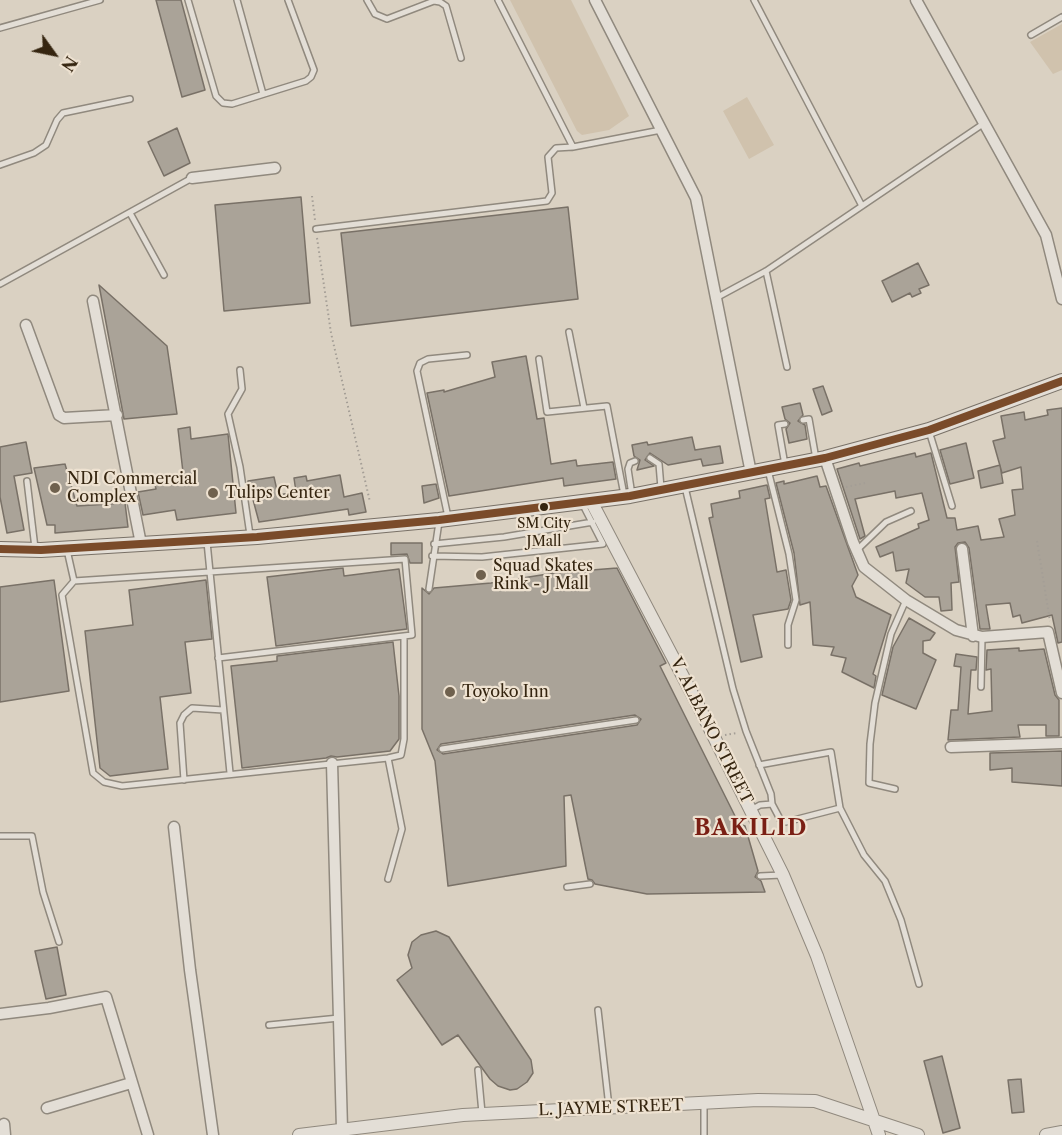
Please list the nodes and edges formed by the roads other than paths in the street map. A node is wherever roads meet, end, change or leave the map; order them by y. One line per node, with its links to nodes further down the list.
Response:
1 (100, 0): 13 (lane)
2 (188, 0): 16 (lane)
3 (237, 0): 16 (lane)
4 (288, 0): 16 (lane)
5 (367, 0): 11 (lane)
6 (451, 0): 11 (lane)
7 (498, 0): 20 (lane)
8 (595, 0): 19 (street)
9 (754, 0): 24 (lane)
10 (916, 0): 18 (street)
11 (446, 6): 15 (lane)
12 (1062, 17): 14 (lane)
13 (0, 28)
14 (1031, 35)
15 (461, 58)
16 (263, 94)
17 (130, 99): 21 (lane)
18 (983, 124): 24 (lane); 31 (street)
19 (661, 130): 20 (lane); 30 (street)
20 (573, 147): 26 (lane)
21 (0, 165)
22 (275, 168): 23 (street)
23 (192, 178): 25 (lane)
24 (862, 206): 27 (lane)
25 (130, 213): 28 (lane); 29 (lane)
26 (316, 229)
27 (766, 271): 30 (lane); 37 (lane)
28 (164, 275)
29 (0, 284)
30 (716, 298): 50 (street)
31 (1062, 299)
32 (93, 301): 41 (street)
33 (26, 325): 41 (street)
34 (569, 332): 40 (lane)
35 (467, 355): 58 (lane)
36 (539, 359): 40 (lane)
37 (787, 367)
38 (240, 370): 60 (lane)
39 (1062, 381): 44 (main road)
40 (584, 408): 54 (lane)
41 (117, 415): 62 (street)
42 (804, 420): 46 (lane)
43 (786, 424): 48 (lane)
44 (929, 430): 46 (main road); 56 (lane)
45 (650, 458): 53 (lane)
46 (820, 459): 48 (main road); 68 (street)
47 (635, 461): 54 (lane)
48 (786, 466): 49 (main road)
49 (768, 470): 50 (main road); 76 (lane)
50 (751, 473): 52 (main road)
51 (27, 481): 66 (lane)
52 (684, 486): 53 (main road); 87 (lane)
53 (661, 490): 54 (main road)
54 (628, 496): 55 (main road)
55 (587, 502): 58 (main road); 59 (street, V. ALBANO STREET)
56 (952, 506)
57 (911, 511): 68 (lane)
58 (443, 519): 60 (main road); 63 (lane)
59 (597, 521): 63 (lane); 69 (lane); 93 (street, V. ALBANO STREET)
60 (250, 537): 61 (main road)
61 (207, 540): 62 (main road); 70 (lane)
62 (141, 544): 64 (main road)
63 (434, 544): 69 (lane)
64 (67, 548): 66 (main road); 71 (lane)
65 (0, 549): 66 (main road)
66 (35, 549)
67 (962, 549): 75 (street)
68 (856, 551): 73 (street)
69 (432, 556): 72 (lane)
70 (208, 572): 71 (lane); 74 (lane); 77 (lane)
71 (74, 581): 89 (lane)
72 (429, 589)
73 (906, 600): 75 (street); 90 (lane)
74 (404, 636): 77 (lane); 85 (lane)
75 (978, 637): 78 (lane); 79 (street)
76 (788, 645)
77 (218, 658): 80 (lane)
78 (981, 687)
79 (1062, 693)
80 (223, 710): 88 (lane); 89 (lane)
81 (636, 720): 84 (lane)
82 (1062, 743): 83 (street)
83 (951, 747)
84 (442, 749)
85 (388, 759): 86 (lane); 98 (lane)
86 (332, 763): 88 (lane); 105 (street)
87 (759, 765): 91 (lane); 92 (lane)
88 (230, 774): 89 (lane)
89 (184, 780)
90 (895, 789)
91 (772, 804): 92 (lane); 93 (lane)
92 (840, 808): 102 (lane)
93 (756, 810): 96 (street, V. ALBANO STREET)
94 (174, 827): 119 (street)
95 (0, 836): 101 (lane)
96 (783, 875): 97 (lane); 113 (street, V. ALBANO STREET)
97 (760, 876)
98 (388, 879)
99 (590, 884): 100 (lane)
100 (567, 887)
101 (59, 942)
102 (920, 984)
103 (598, 1010): 110 (lane)
104 (0, 1014): 108 (street)
105 (339, 1018): 106 (lane); 114 (street)
106 (269, 1024)
107 (478, 1070): 112 (lane)
108 (130, 1083): 111 (street); 118 (street)
109 (704, 1104): 110 (street, L. JAYME STREET); 113 (street, L. JAYME STREET); 121 (lane)
110 (609, 1107): 112 (street, L. JAYME STREET)
111 (48, 1108)
112 (482, 1114): 115 (street, L. JAYME STREET)
113 (876, 1121): 122 (street, V. ALBANO STREET); 123 (street, L. JAYME STREET)
114 (342, 1129): 115 (street, L. JAYME STREET); 117 (street, L. JAYME STREET)
115 (386, 1129)
116 (1062, 1132): 124 (street)
117 (326, 1133): 120 (street, L. JAYME STREET)
118 (148, 1135)
119 (213, 1135)
120 (299, 1135)
121 (704, 1135)
122 (879, 1135)
123 (918, 1135)
124 (1046, 1135)

